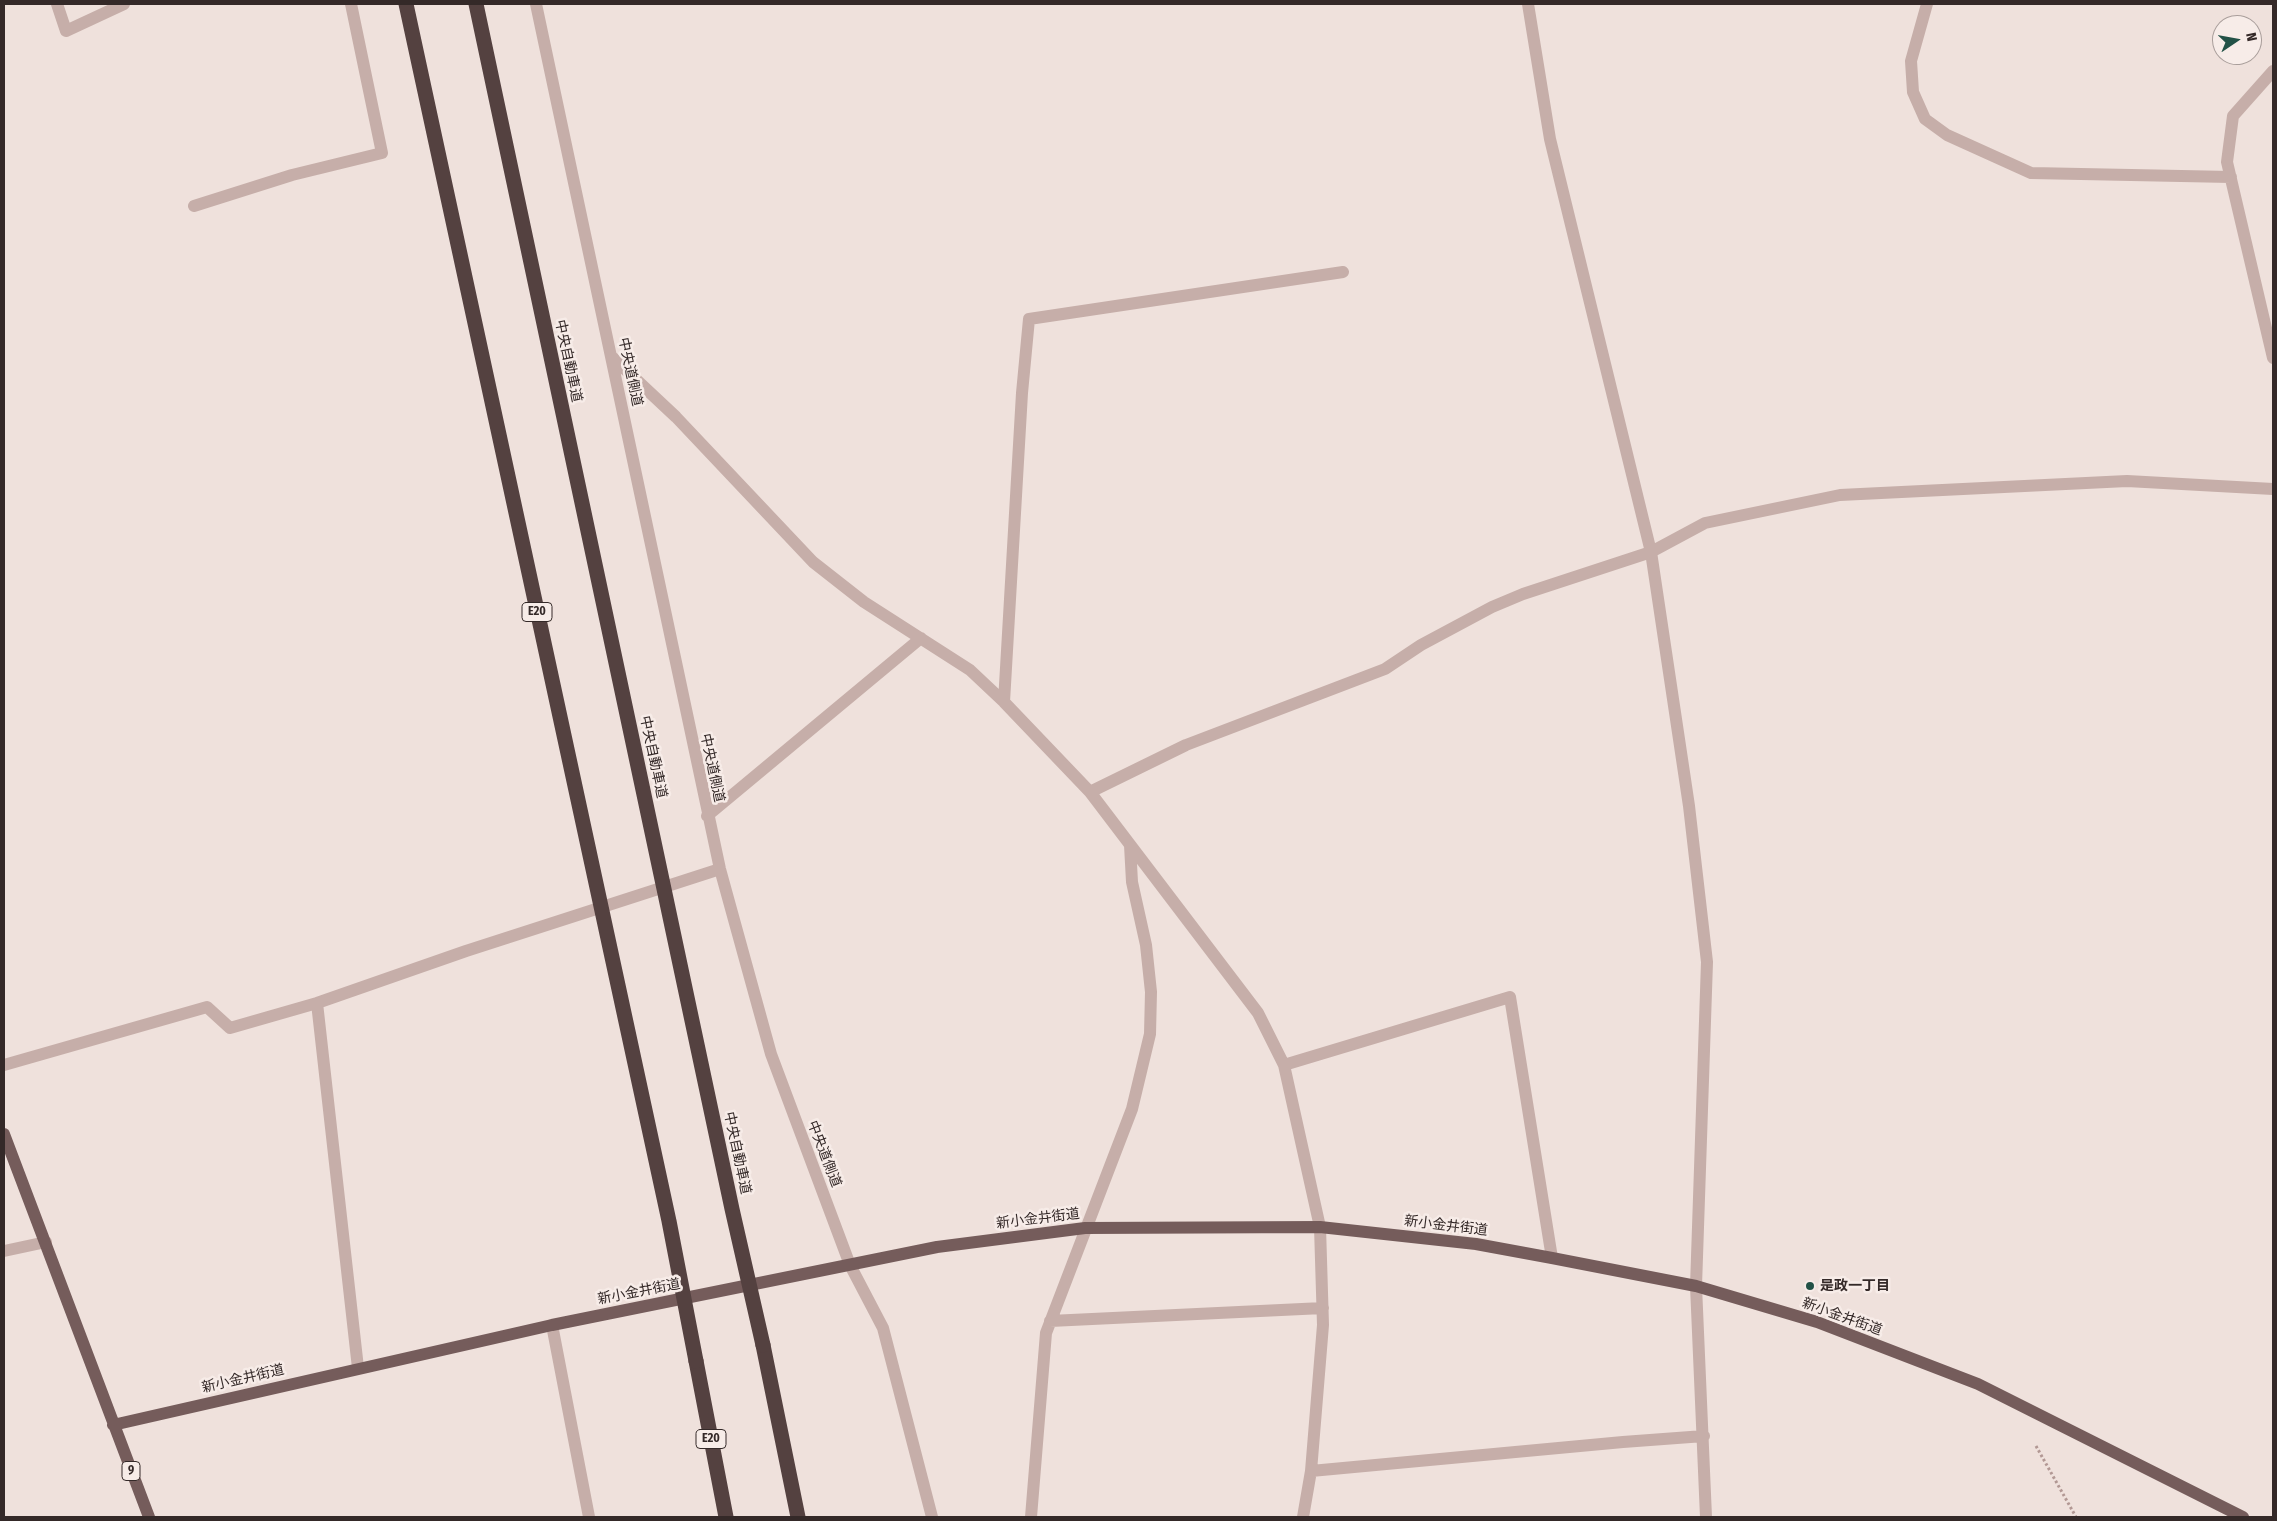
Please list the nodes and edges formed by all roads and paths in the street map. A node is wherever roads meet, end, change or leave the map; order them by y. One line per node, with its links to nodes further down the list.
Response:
1 (57, 4): 2 (street)
2 (124, 4)
3 (351, 4): 11 (street)
4 (406, 4): 44 (highway, E20, bridge)
5 (476, 4): 45 (highway, 中央自動車道, bridge)
6 (536, 4): 13 (street, 中央道側道)
7 (1528, 4): 16 (street)
8 (1927, 4): 10 (street)
9 (2273, 71): 10 (street)
10 (2231, 177): 14 (street)
11 (194, 206)
12 (1343, 272): 18 (street)
13 (612, 357): 17 (street); 20 (street, 中央道側道)
14 (2273, 358)
15 (2273, 489): 16 (street)
16 (1651, 552): 19 (street); 33 (street)
17 (921, 638): 18 (street); 20 (street)
18 (1004, 702): 19 (street)
19 (1090, 792): 21 (street)
20 (707, 816): 22 (street, 中央道側道)
21 (1130, 845): 25 (street); 28 (street)
22 (720, 869): 23 (street); 32 (street, 中央道側道)
23 (316, 1003): 24 (street); 37 (street)
24 (4, 1065)
25 (1284, 1065): 27 (street); 31 (street)
26 (4, 1134): 29 (main road)
27 (1320, 1227): 28 (main road, 新小金井街道); 31 (main road, 新小金井街道); 34 (street)
28 (1085, 1228): 32 (main road, 新小金井街道); 35 (street)
29 (46, 1242): 30 (street); 38 (main road)
30 (4, 1251)
31 (1552, 1258): 33 (main road, 新小金井街道)
32 (850, 1265): 36 (main road, 新小金井街道); 46 (street, 中央道側道)
33 (1696, 1286): 39 (street); 51 (main road, 新小金井街道)
34 (1323, 1308): 35 (street); 41 (street)
35 (1050, 1321): 47 (street)
36 (552, 1325): 37 (main road, 新小金井街道); 43 (street)
37 (358, 1368): 38 (main road, 新小金井街道)
38 (113, 1425): 42 (main road, 9)
39 (1704, 1436): 41 (street); 49 (street)
40 (2034, 1442): 50 (path)
41 (1311, 1471): 48 (street)
42 (149, 1517)
43 (589, 1517)
44 (726, 1517)
45 (799, 1517)
46 (932, 1517)
47 (1031, 1517)
48 (1303, 1517)
49 (1706, 1517)
50 (2076, 1517)
51 (2243, 1517)

